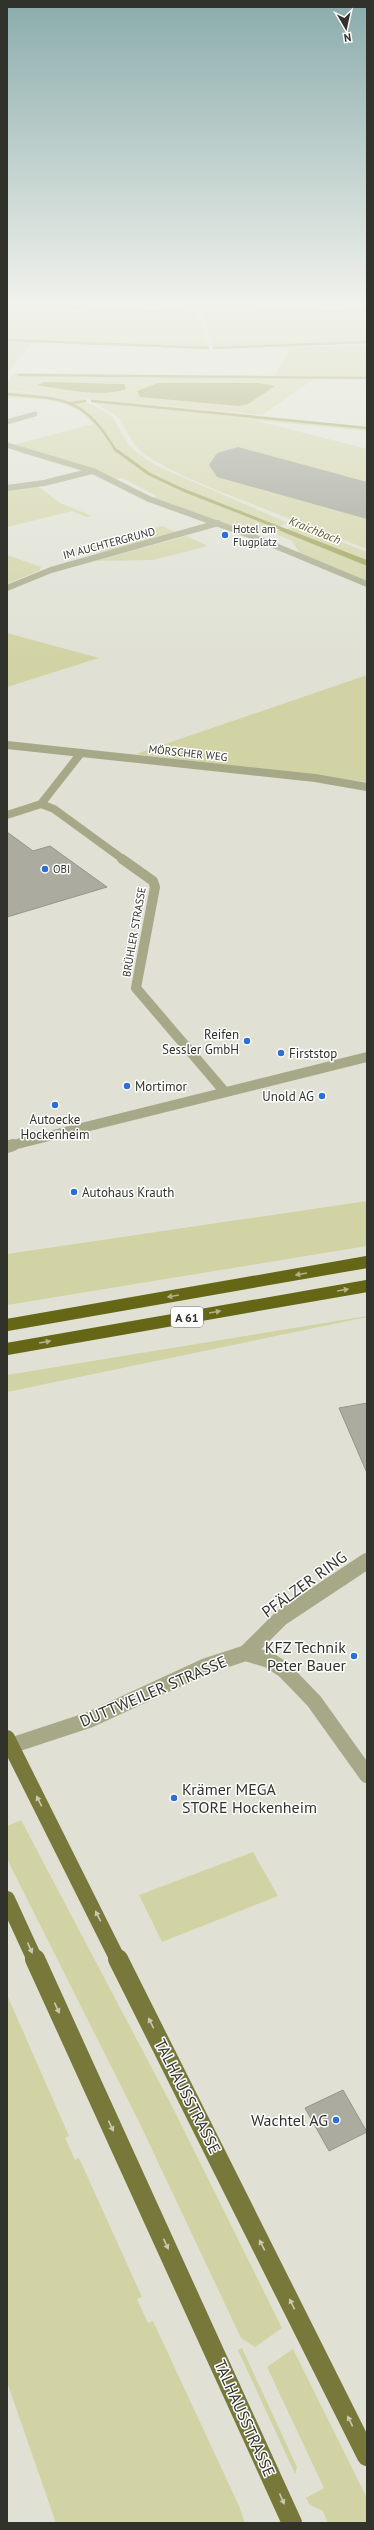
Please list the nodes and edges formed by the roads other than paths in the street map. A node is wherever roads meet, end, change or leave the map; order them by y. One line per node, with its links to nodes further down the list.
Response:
1 (7, 445): 2 (street)
2 (93, 471): 3 (street); 4 (street)
3 (7, 488)
4 (218, 523): 5 (street); 6 (street, IM AUCHTERGRUND)
5 (367, 584)
6 (7, 588)
7 (7, 745): 8 (street, MÖRSCHER WEG)
8 (81, 753): 9 (street, MÖRSCHER WEG); 10 (street)
9 (367, 787)
10 (41, 804): 11 (street); 13 (street, BRÜHLER STRASSE)
11 (7, 815)
12 (367, 1057): 13 (street)
13 (224, 1091): 14 (street)
14 (7, 1147)
15 (367, 1262): 17 (highway, A 61, one-way to 17)
16 (367, 1286): 18 (highway, A 61, one-way to 16)
17 (7, 1325)
18 (7, 1349)
19 (367, 1561): 20 (street, PFÄLZER RING)
20 (246, 1654): 21 (street, DUTTWEILER STRASSE); 22 (street)
21 (8, 1744): 24 (main road, TALHAUSSTRASSE, one-way to 21)
22 (367, 1775)
23 (7, 1899): 25 (main road, TALHAUSSTRASSE, one-way to 25)
24 (367, 2456)
25 (292, 2523)

